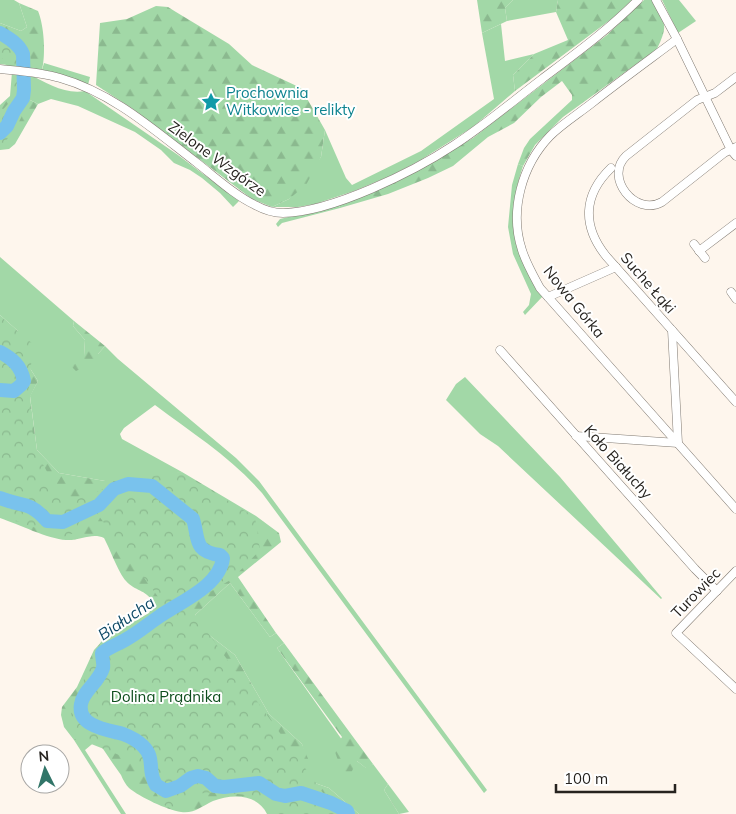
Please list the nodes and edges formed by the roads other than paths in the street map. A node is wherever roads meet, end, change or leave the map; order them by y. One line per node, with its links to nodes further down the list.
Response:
1 (638, 0): 4 (street, Zielone Wzgórze)
2 (656, 0): 3 (street)
3 (677, 39): 6 (street); 13 (street, Nowa Górka)
4 (1, 69)
5 (736, 77): 6 (street)
6 (706, 97): 7 (street); 7 (street)
7 (734, 151)
8 (611, 168): 11 (street, Suche Łąki)
9 (736, 223): 10 (street)
10 (705, 258)
11 (616, 267): 13 (street); 15 (street, Suche Łąki)
12 (731, 292): 14 (street)
13 (548, 296): 19 (street, Nowa Górka)
14 (736, 299)
15 (672, 330): 17 (street, Suche Łąki); 19 (street)
16 (500, 350): 18 (street, Koło Białuchy)
17 (736, 402)
18 (576, 436): 19 (street); 22 (street, Koło Białuchy)
19 (678, 443): 20 (street, Nowa Górka)
20 (736, 509)
21 (736, 571): 22 (street, Turowiec)
22 (716, 591): 23 (street, Turowiec)
23 (736, 689)

